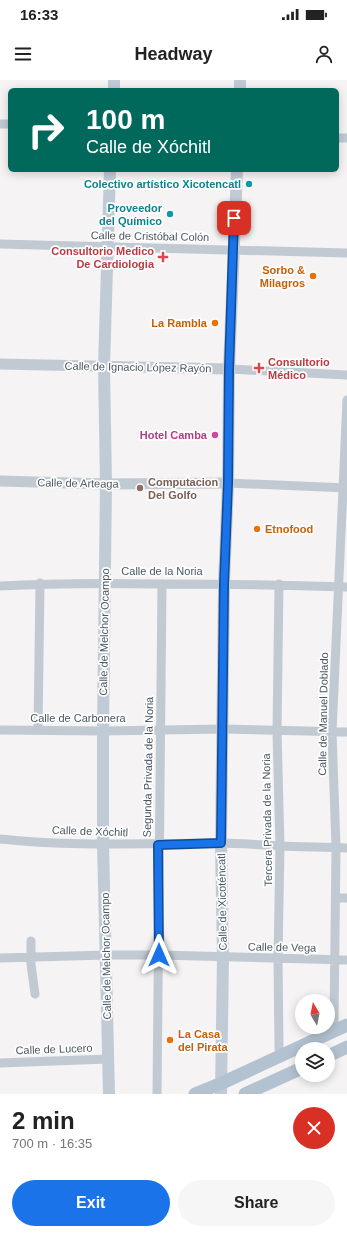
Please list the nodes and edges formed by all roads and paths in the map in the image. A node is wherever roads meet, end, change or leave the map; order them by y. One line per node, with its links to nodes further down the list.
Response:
1 (110, 172): 4 (main road, Calle de Melchor Ocampo)
2 (237, 172): 5 (main road, Calle de Xicoténcatl)
3 (0, 244): 4 (street, Calle de Cristóbal Colón)
4 (107, 247): 5 (street, Calle de Cristóbal Colón); 8 (main road, Calle de Melchor Ocampo)
5 (233, 250): 6 (street, Calle de Cristóbal Colón); 9 (main road, Calle de Xicoténcatl)
6 (347, 253)
7 (0, 364): 8 (street, Calle de Ignacio López Rayón)
8 (104, 366): 9 (street, Calle de Ignacio López Rayón); 14 (main road, Calle de Melchor Ocampo)
9 (229, 369): 10 (street, Calle de Ignacio López Rayón); 13 (main road, Calle de Xicoténcatl)
10 (347, 375)
11 (347, 400): 15 (street, Calle de Manuel Doblado)
12 (0, 481): 14 (street, Calle de Arteaga)
13 (228, 483): 14 (street, Calle de Arteaga); 15 (street, Calle de Arteaga); 19 (main road, Calle de Xicoténcatl)
14 (106, 484): 17 (main road, Calle de Melchor Ocampo)
15 (345, 488): 22 (street, Calle de Manuel Doblado)
16 (40, 583): 17 (street, Calle de la Noria); 21 (street, Calle de la Noria); 25 (street)
17 (105, 583): 18 (street, Calle de la Noria); 27 (main road, Calle de Melchor Ocampo)
18 (162, 584): 19 (street, Calle de la Noria); 26 (street, Segunda Privada de la Noria)
19 (224, 584): 20 (street, Calle de la Noria); 23 (main road, Calle de Xicoténcatl)
20 (279, 584): 22 (street, Calle de la Noria); 28 (street, Tercera Privada de la Noria)
21 (0, 586)
22 (342, 587): 29 (street, Calle de Manuel Doblado)
23 (222, 729): 26 (street, Calle de Carbonera); 28 (street, Calle de Carbonera); 32 (main road, Calle de Xicoténcatl)
24 (0, 730): 25 (street, Calle de Carbonera)
25 (38, 730): 27 (street, Calle de Carbonera)
26 (161, 730): 27 (street, Calle de Carbonera); 34 (street, Segunda Privada de la Noria)
27 (103, 731): 33 (main road, Calle de Melchor Ocampo)
28 (277, 731): 29 (street, Calle de Carbonera); 35 (street, Tercera Privada de la Noria)
29 (332, 732): 30 (street, Calle de Carbonera); 36 (street, Calle de Manuel Doblado)
30 (347, 732)
31 (0, 839): 33 (street, Calle de Xóchitl)
32 (221, 843): 34 (street, Calle de Xóchitl); 35 (street, Calle de Xóchitl); 43 (main road, Calle de Xicoténcatl)
33 (103, 844): 34 (street, Calle de Xóchitl); 41 (main road, Calle de Melchor Ocampo)
34 (158, 845): 42 (street, Segunda Privada de la Noria)
35 (280, 846): 36 (street, Calle de Xóchitl); 46 (street, Tercera Privada de la Noria)
36 (336, 848): 37 (street, Calle de Xóchitl); 38 (street, Calle de Manuel Doblado)
37 (347, 848)
38 (336, 898): 39 (street); 47 (street, Calle de Manuel Doblado)
39 (347, 898)
40 (31, 941): 45 (street)
41 (107, 955): 42 (street, Calle de Vega); 45 (street, Calle de Vega); 54 (main road, Calle de Melchor Ocampo)
42 (159, 955): 43 (street, Calle de Vega); 59 (street, Segunda Privada de la Noria)
43 (223, 957): 46 (street, Calle de Vega); 57 (main road, Calle de Xicoténcatl)
44 (0, 958): 45 (street, Calle de Vega)
45 (31, 958): 49 (street)
46 (278, 959): 47 (street, Calle de Vega); 53 (street, Tercera Privada de la Noria)
47 (334, 960): 48 (street, Calle de Vega); 50 (street, Calle de Manuel Doblado)
48 (347, 960)
49 (35, 994)
50 (341, 1027): 53 (main road)
51 (347, 1047): 52 (main road)
52 (335, 1053)
53 (282, 1055): 57 (main road)
54 (108, 1059): 55 (street, Calle de Lucero); 58 (main road, Calle de Melchor Ocampo)
55 (0, 1063)
56 (295, 1071): 61 (main road)
57 (221, 1088): 60 (main road)
58 (109, 1094)
59 (157, 1094)
60 (195, 1094)
61 (245, 1094)

